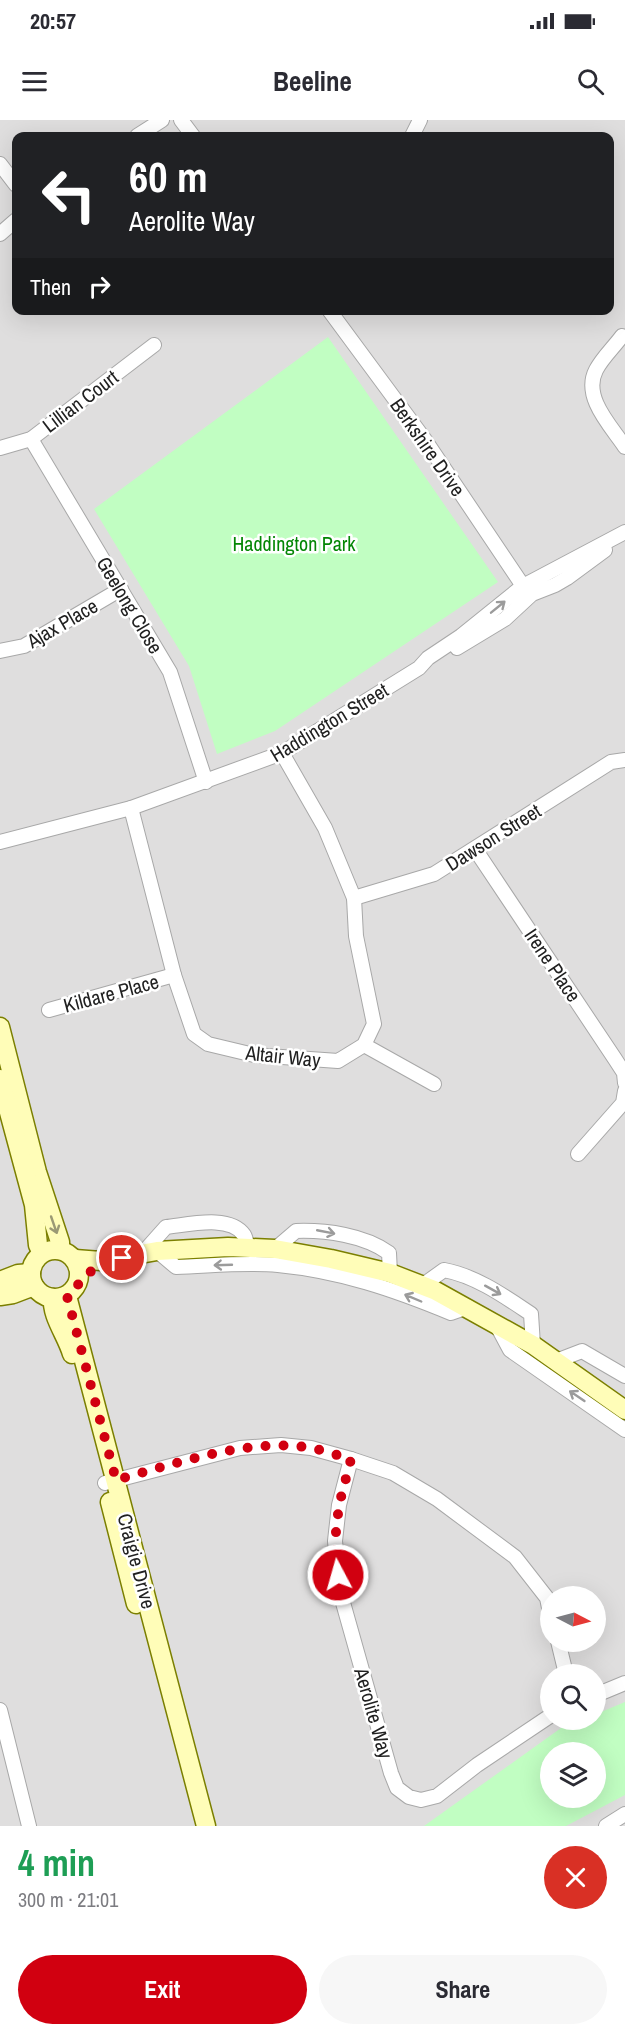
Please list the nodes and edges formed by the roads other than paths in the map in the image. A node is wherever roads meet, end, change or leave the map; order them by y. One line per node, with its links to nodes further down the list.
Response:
1 (162, 120): 3 (street)
2 (180, 120): 4 (street)
3 (143, 132)
4 (190, 132)
5 (0, 164): 6 (street)
6 (12, 180)
7 (12, 224): 8 (street)
8 (0, 234)
9 (333, 315): 17 (street, Berkshire Drive)
10 (622, 336): 13 (street)
11 (154, 345): 12 (street, Lillian Court)
12 (31, 439): 14 (street, Lillian Court); 18 (street, Geelong Close)
13 (625, 447)
14 (0, 448)
15 (625, 532): 17 (street, Haddington Street)
16 (625, 539): 20 (street)
17 (523, 586): 20 (street, Haddington Street, one-way to 17)
18 (122, 589): 19 (street, Ajax Place); 23 (street, Geelong Close)
19 (0, 651)
20 (419, 668): 21 (street, Haddington Street)
21 (282, 753): 23 (street, Haddington Street); 27 (street)
22 (625, 760): 26 (street, Dawson Street)
23 (206, 782): 24 (street, Haddington Street)
24 (131, 808): 25 (street, Haddington Street); 28 (street, Altair Way)
25 (0, 842)
26 (475, 849): 27 (street, Dawson Street); 33 (street, Irene Place)
27 (354, 898): 31 (street)
28 (174, 975): 29 (street, Kildare Place); 31 (street, Altair Way)
29 (49, 1010)
30 (0, 1027): 40 (main road, one-way to 40)
31 (364, 1045): 34 (street)
32 (0, 1080): 40 (main road)
33 (625, 1083)
34 (434, 1084)
35 (625, 1091): 36 (street)
36 (578, 1154)
37 (248, 1249): 38 (main road); 39 (main road); 39 (street)
38 (275, 1249): 42 (main road); 42 (street, one-way to 42)
39 (150, 1252): 41 (main road); 48 (street, one-way to 39)
40 (59, 1254): 41 (main road); 43 (main road); 46 (main road)
41 (101, 1261): 46 (main road)
42 (390, 1273): 45 (main road)
43 (33, 1280): 44 (main road); 46 (main road); 47 (main road)
44 (0, 1281)
45 (423, 1285): 48 (main road); 50 (street, one-way to 50)
46 (65, 1293): 56 (main road, Craigie Drive)
47 (0, 1296)
48 (468, 1307): 49 (main road)
49 (496, 1323): 50 (main road); 54 (street, one-way to 49)
50 (533, 1345): 51 (main road)
51 (556, 1361): 52 (street); 53 (main road)
52 (625, 1376)
53 (625, 1410)
54 (625, 1430)
55 (351, 1459): 56 (street); 57 (street); 61 (street, Aerolite Way)
56 (111, 1481): 64 (main road, Craigie Drive); 65 (main road, Craigie Drive)
57 (540, 1589)
58 (625, 1683): 59 (street)
59 (606, 1691)
60 (0, 1710): 63 (street)
61 (540, 1723)
62 (625, 1814): 66 (street)
63 (29, 1826)
64 (193, 1826)
65 (206, 1826)
66 (606, 1826)

